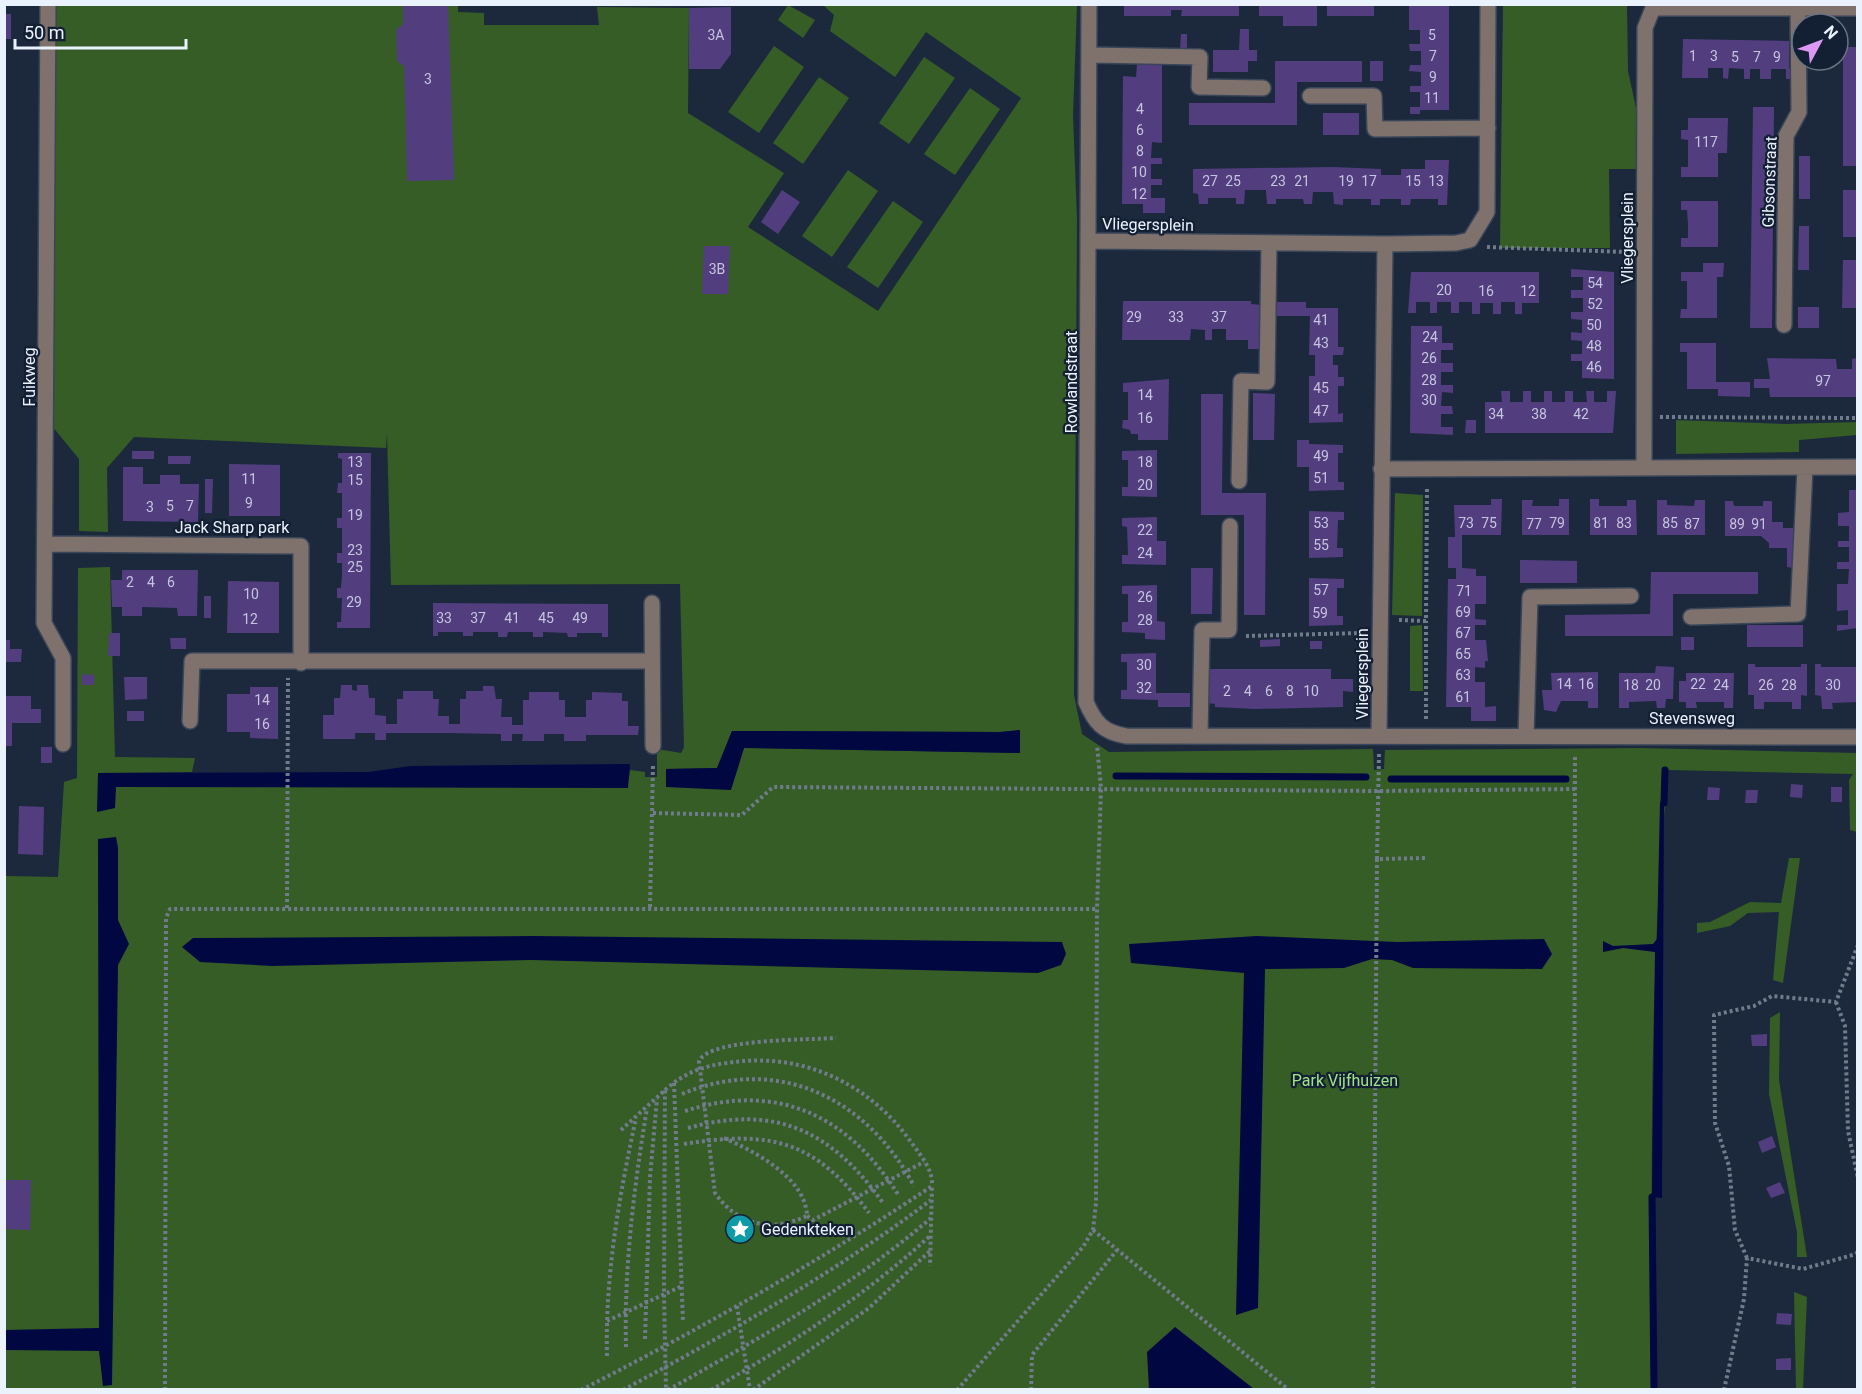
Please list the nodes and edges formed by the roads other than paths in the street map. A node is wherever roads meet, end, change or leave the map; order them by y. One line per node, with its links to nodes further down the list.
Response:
1 (48, 4): 21 (street, Fuikweg)
2 (1089, 4): 7 (street, Rowlandstraat)
3 (1488, 4): 10 (street)
4 (1652, 6): 5 (street); 16 (street, Vliegersplein)
5 (1798, 8): 6 (street); 14 (street, Gibsonstraat)
6 (1857, 8)
7 (1090, 55): 8 (street); 11 (street, Rowlandstraat)
8 (1263, 88)
9 (1310, 96): 10 (street)
10 (1488, 128): 13 (street, Vliegersplein)
11 (1090, 241): 12 (street, Vliegersplein); 30 (street, Rowlandstraat)
12 (1269, 243): 13 (street, Vliegersplein); 19 (street)
13 (1385, 244): 18 (street, Vliegersplein)
14 (1784, 325)
15 (1857, 467): 17 (street)
16 (1644, 468): 17 (street); 18 (street)
17 (1805, 468): 24 (street)
18 (1382, 469): 29 (street, Vliegersplein)
19 (1239, 481)
20 (1230, 526): 28 (street)
21 (46, 544): 26 (street, Jack Sharp park); 33 (street, Fuikweg)
22 (1631, 596): 31 (street)
23 (652, 603): 25 (street)
24 (1691, 617)
25 (651, 662): 26 (street); 34 (street)
26 (294, 663): 27 (street)
27 (190, 721)
28 (1200, 735): 29 (street, Stevensweg); 30 (street, Stevensweg)
29 (1379, 735): 31 (street, Stevensweg)
30 (1126, 736)
31 (1526, 736): 32 (street, Stevensweg)
32 (1857, 737)
33 (63, 744)
34 (653, 746)

